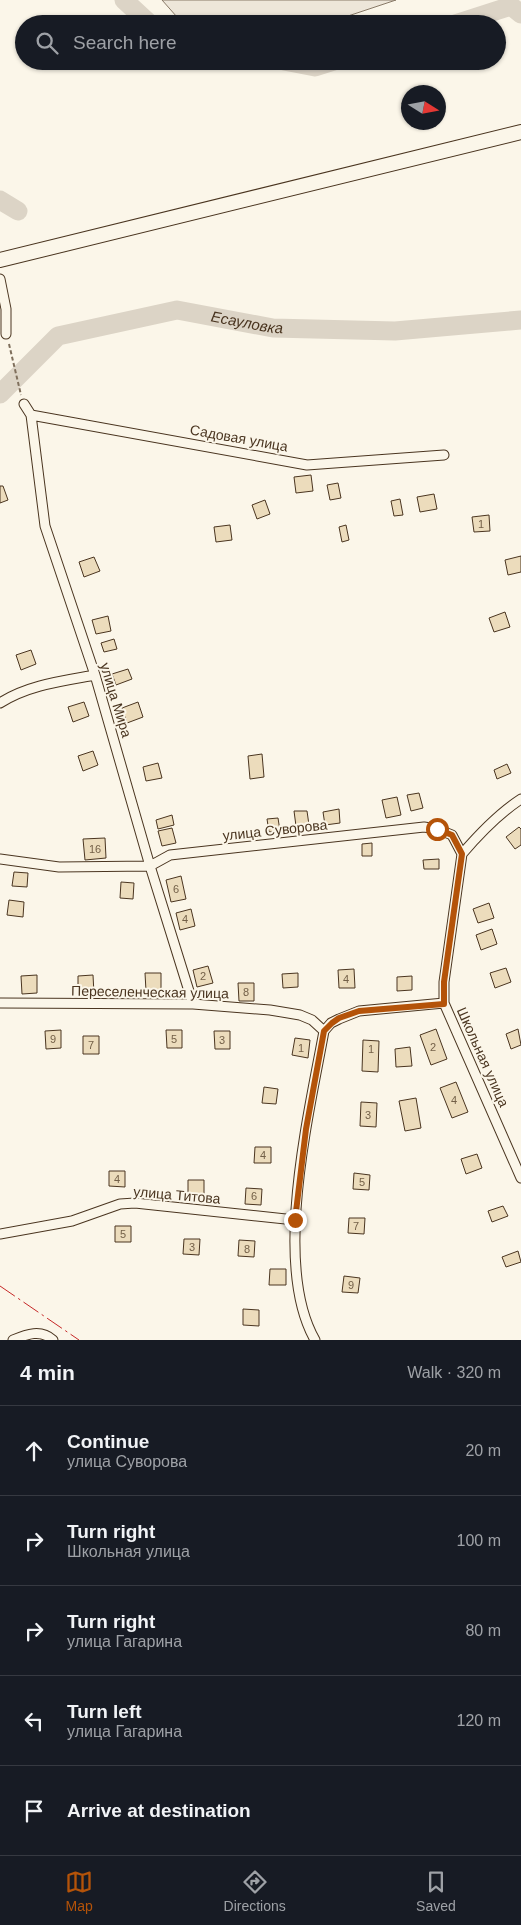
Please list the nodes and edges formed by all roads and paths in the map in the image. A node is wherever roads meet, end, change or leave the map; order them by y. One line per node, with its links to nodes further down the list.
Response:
1 (521, 132): 2 (street)
2 (0, 260)
3 (0, 280): 4 (street)
4 (6, 334): 5 (path)
5 (24, 404): 6 (street, улица Мира)
6 (31, 415): 7 (street, Садовая улица); 8 (street, улица Мира)
7 (444, 455)
8 (95, 675): 9 (street); 13 (street, улица Мира)
9 (0, 703)
10 (521, 799): 11 (street)
11 (462, 854): 13 (street, улица Суворова); 16 (street, Школьная улица)
12 (0, 859): 13 (street, улица Суворова)
13 (150, 866): 15 (street, улица Мира)
14 (0, 1003): 15 (street, Переселенческая улица)
15 (193, 1004): 17 (street, Переселенческая улица)
16 (444, 1004): 17 (street); 18 (street, Школьная улица)
17 (324, 1031): 19 (street)
18 (521, 1178)
19 (295, 1220): 20 (street, улица Титова); 23 (street)
20 (0, 1234)
21 (13, 1340): 22 (street)
22 (54, 1340)
23 (315, 1340)

